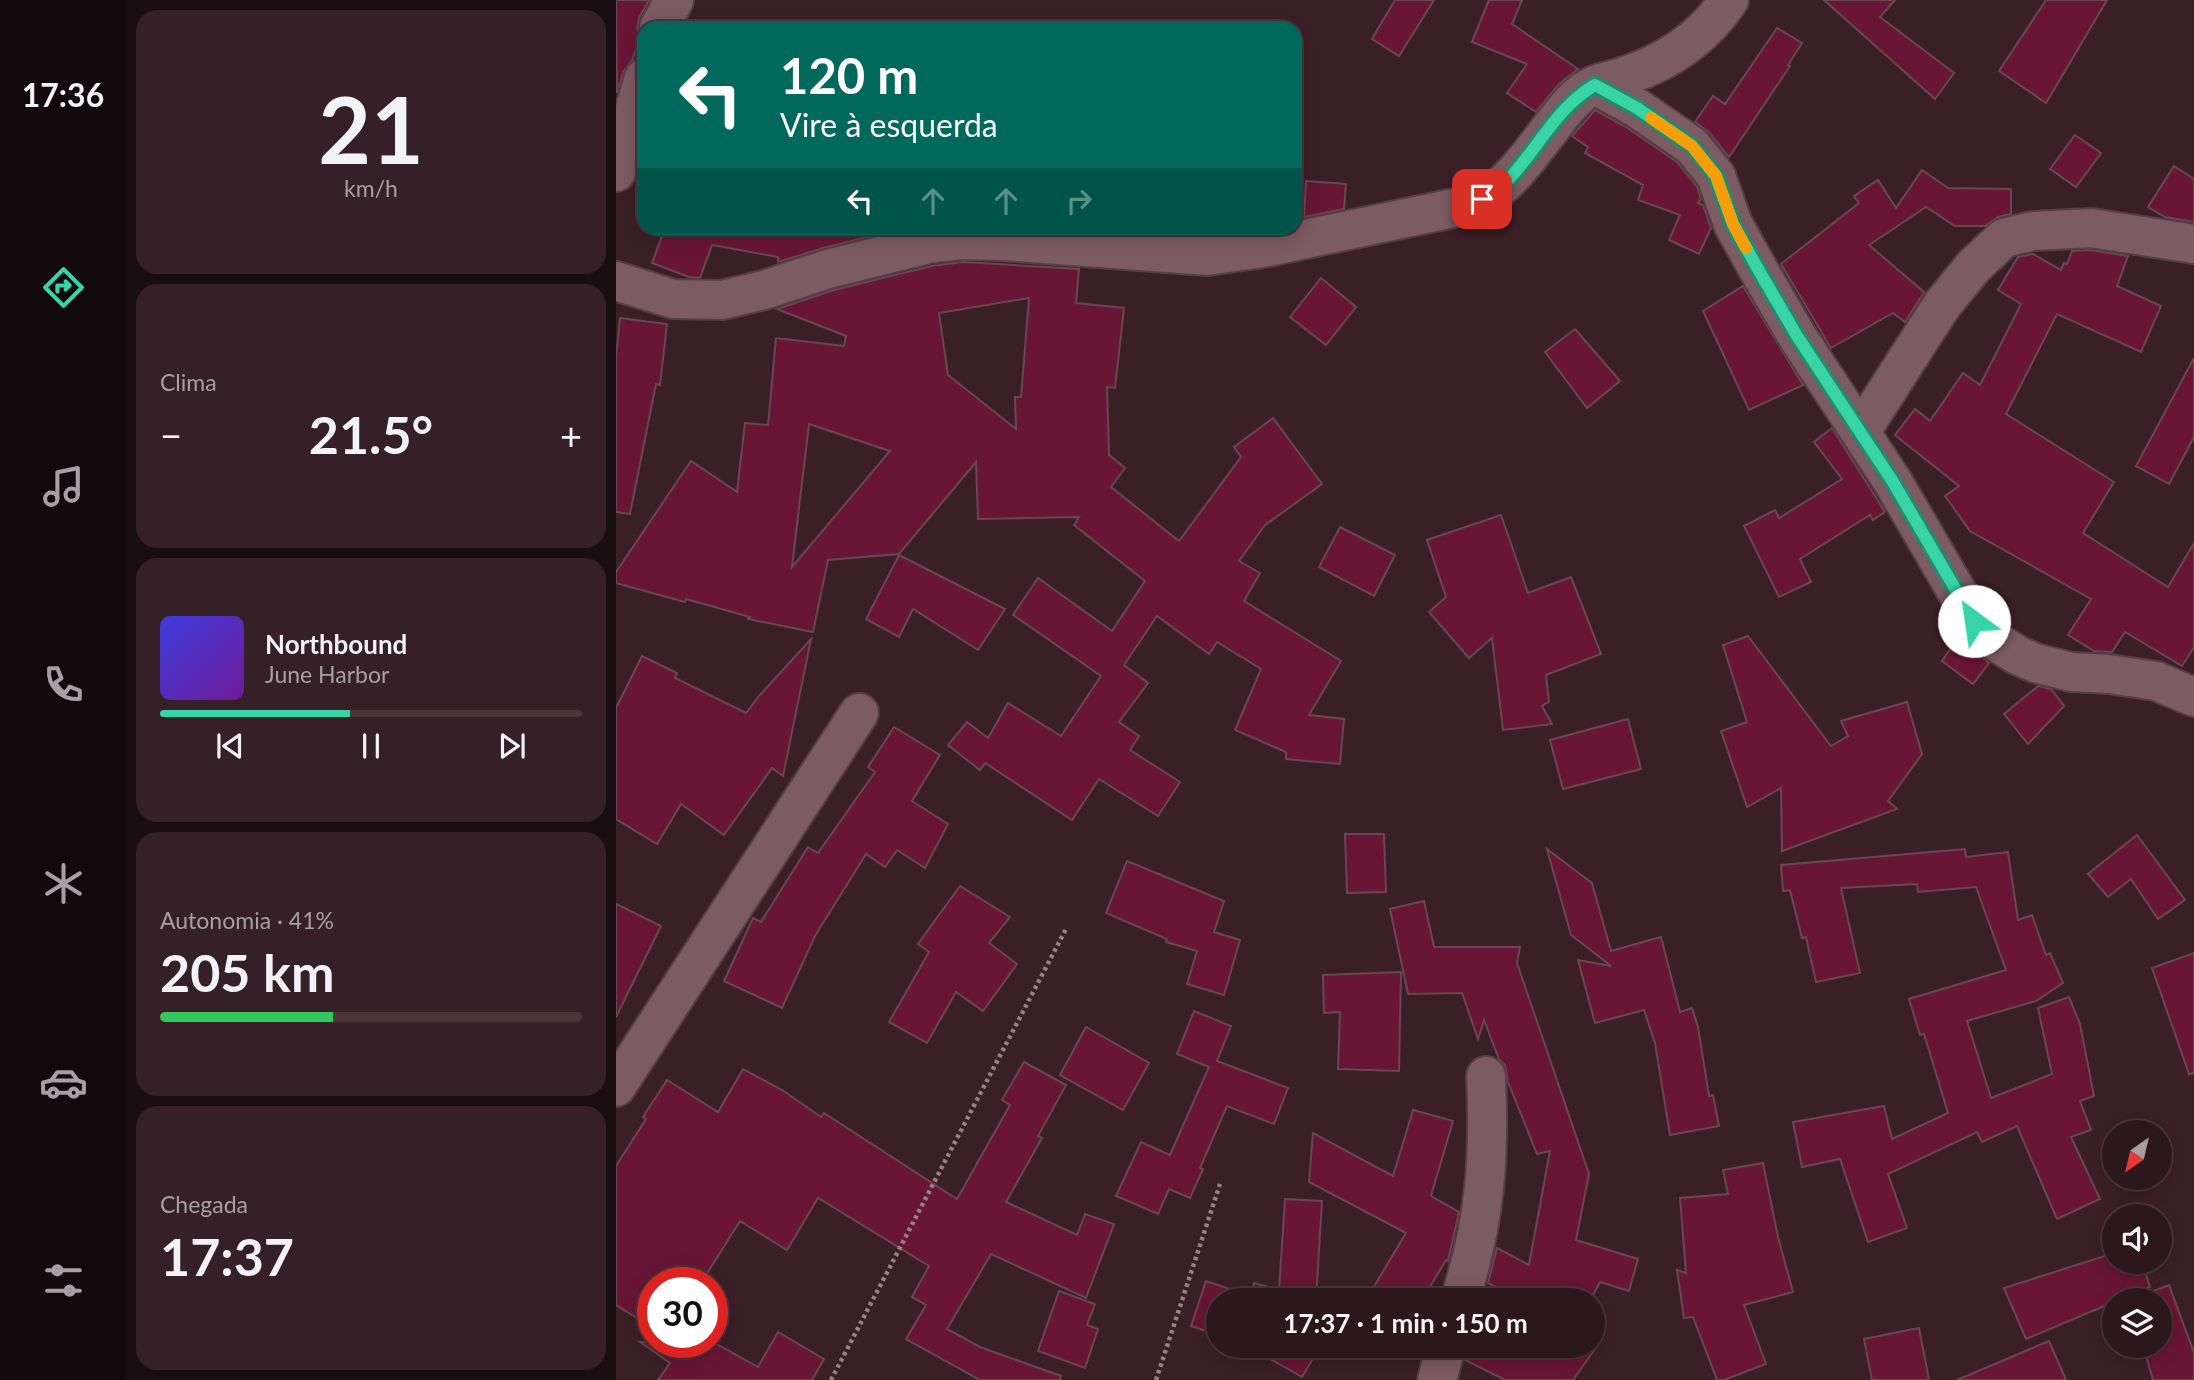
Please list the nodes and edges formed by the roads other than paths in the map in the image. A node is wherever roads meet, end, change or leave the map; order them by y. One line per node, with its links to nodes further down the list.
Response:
1 (674, 0): 3 (street)
2 (1729, 0): 4 (street)
3 (663, 21)
4 (1595, 85): 8 (street); 9 (street)
5 (637, 102): 6 (street)
6 (616, 172)
7 (2194, 244): 9 (street)
8 (616, 281)
9 (1861, 431): 10 (street)
10 (2194, 697)
11 (859, 713): 13 (street)
12 (1486, 1076): 14 (street)
13 (616, 1087)
14 (1464, 1288)
15 (1443, 1358): 16 (street)
16 (1437, 1380)

